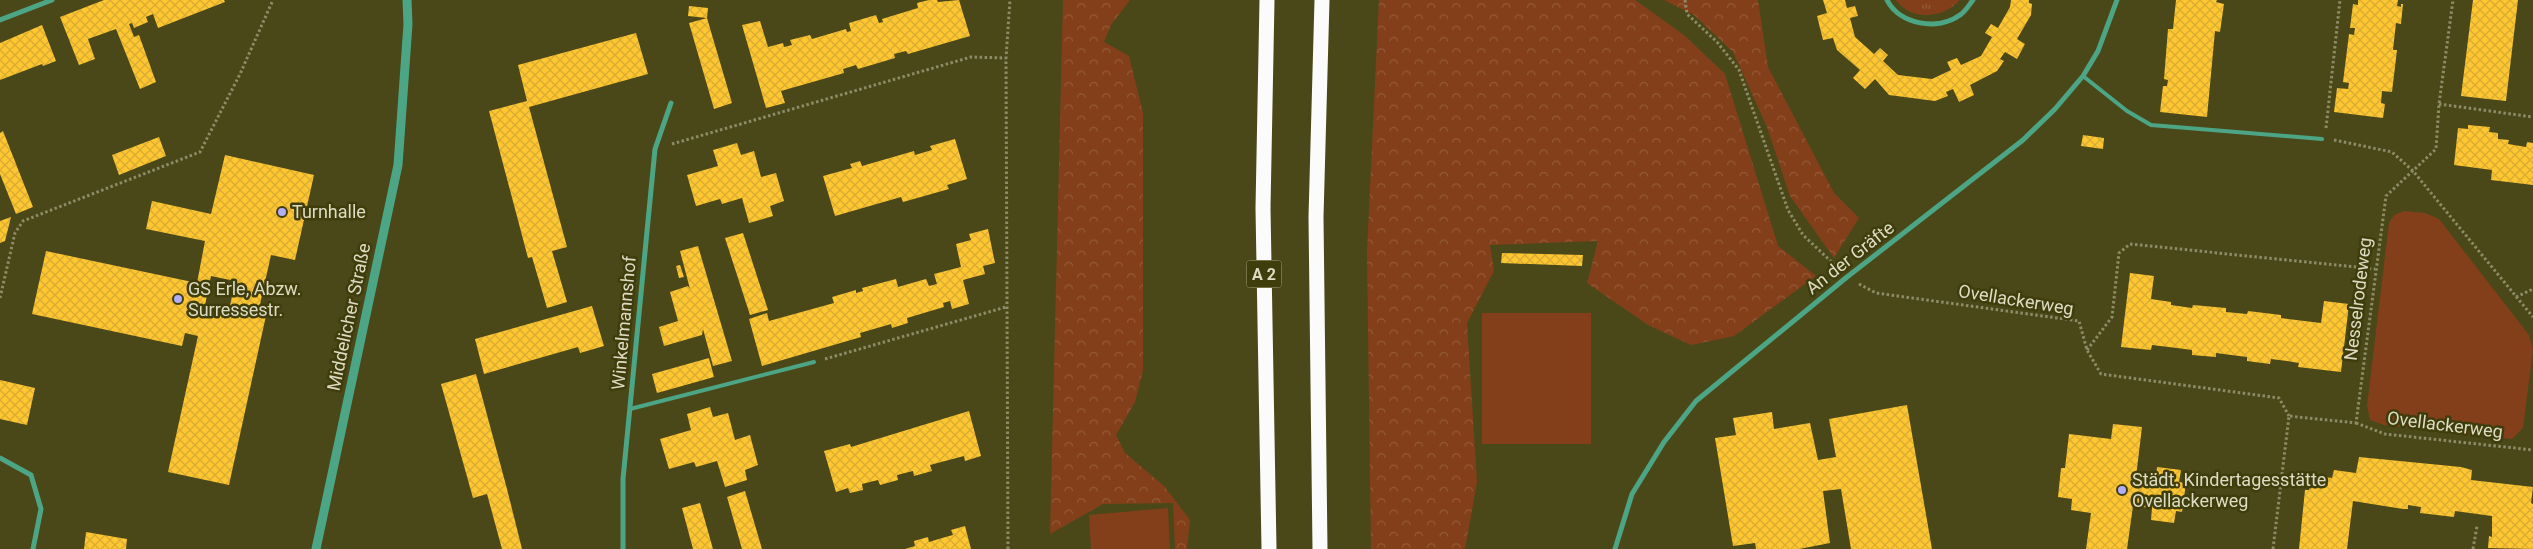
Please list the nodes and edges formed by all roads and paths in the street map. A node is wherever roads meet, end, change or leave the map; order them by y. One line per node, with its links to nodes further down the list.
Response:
1 (52, 0): 13 (street)
2 (272, 0): 26 (path)
3 (407, 0): 38 (street, Middelicher Straße)
4 (1010, 0): 14 (path)
5 (1267, 0): 41 (highway, A 2)
6 (1322, 0): 42 (highway)
7 (1684, 0): 23 (path)
8 (1887, 0): 9 (street)
9 (1973, 0)
10 (2117, 0): 15 (street, An der Gräfte)
11 (2340, 0): 19 (path)
12 (2453, 0): 17 (path, Nesselrodeweg)
13 (0, 20)
14 (1006, 58): 20 (path); 27 (path)
15 (2082, 76): 19 (lane); 23 (street, An der Gräfte)
16 (671, 103): 20 (street, Winkelmannshof)
17 (2439, 104): 18 (path); 21 (path, Nesselrodeweg)
18 (2533, 117)
19 (2324, 139): 21 (path)
20 (655, 149): 31 (street, Winkelmannshof)
21 (2413, 171): 22 (path, Nesselrodeweg); 25 (path)
22 (2375, 268): 29 (path); 33 (path, Nesselrodeweg)
23 (1847, 277): 29 (path, Ovellackerweg); 43 (street, An der Gräfte)
24 (2533, 289): 25 (path)
25 (2516, 297): 28 (path)
26 (0, 298)
27 (1006, 307): 30 (path); 40 (path)
28 (2533, 317)
29 (2087, 350): 32 (path, Ovellackerweg)
30 (814, 362): 31 (lane)
31 (630, 409): 39 (street, Winkelmannshof)
32 (2289, 416): 33 (path); 44 (path)
33 (2356, 423): 34 (path, Ovellackerweg)
34 (2533, 450)
35 (0, 458): 37 (street)
36 (2476, 526): 45 (path)
37 (33, 549)
38 (316, 549)
39 (623, 549)
40 (1008, 549)
41 (1269, 549)
42 (1320, 549)
43 (1616, 549)
44 (2273, 549)
45 (2474, 549)

